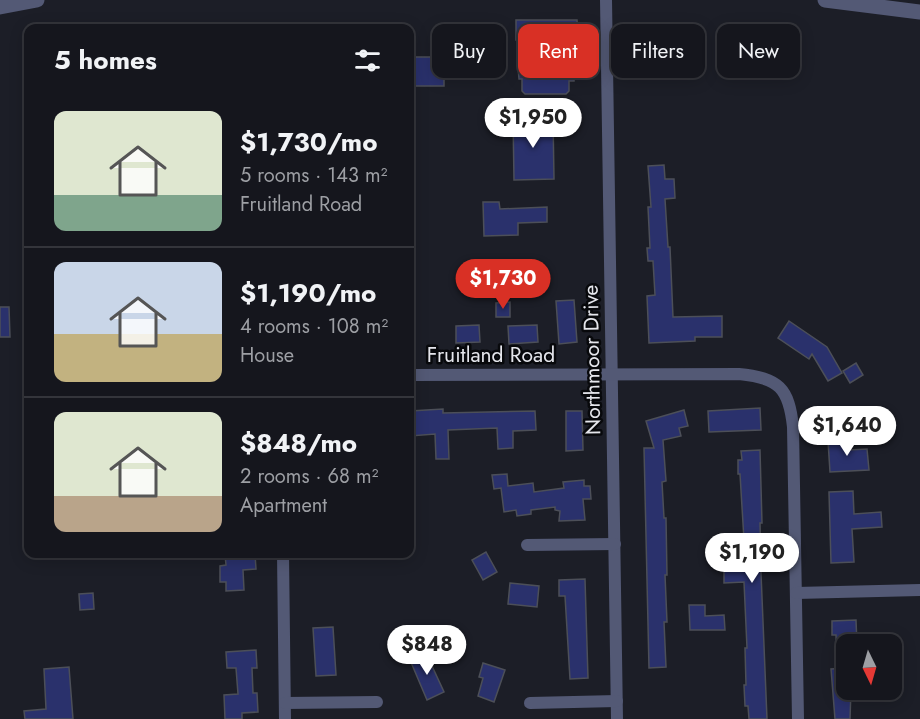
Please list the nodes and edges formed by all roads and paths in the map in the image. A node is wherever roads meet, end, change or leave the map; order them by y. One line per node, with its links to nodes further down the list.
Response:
1 (37, 0): 4 (street)
2 (606, 0): 7 (street, Northmoor Drive)
3 (825, 0): 5 (street)
4 (0, 8)
5 (920, 12)
6 (414, 375): 7 (street, Fruitland Road)
7 (612, 375): 8 (street, Northmoor Drive); 12 (street, Fruitland Road)
8 (615, 544): 9 (street); 13 (street, Northmoor Drive)
9 (527, 545)
10 (283, 558): 15 (street)
11 (920, 590): 12 (street)
12 (796, 592): 19 (street)
13 (617, 701): 16 (street); 18 (street, Northmoor Drive)
14 (377, 702): 15 (street)
15 (285, 703): 17 (street)
16 (530, 703)
17 (285, 719)
18 (617, 719)
19 (798, 719)

